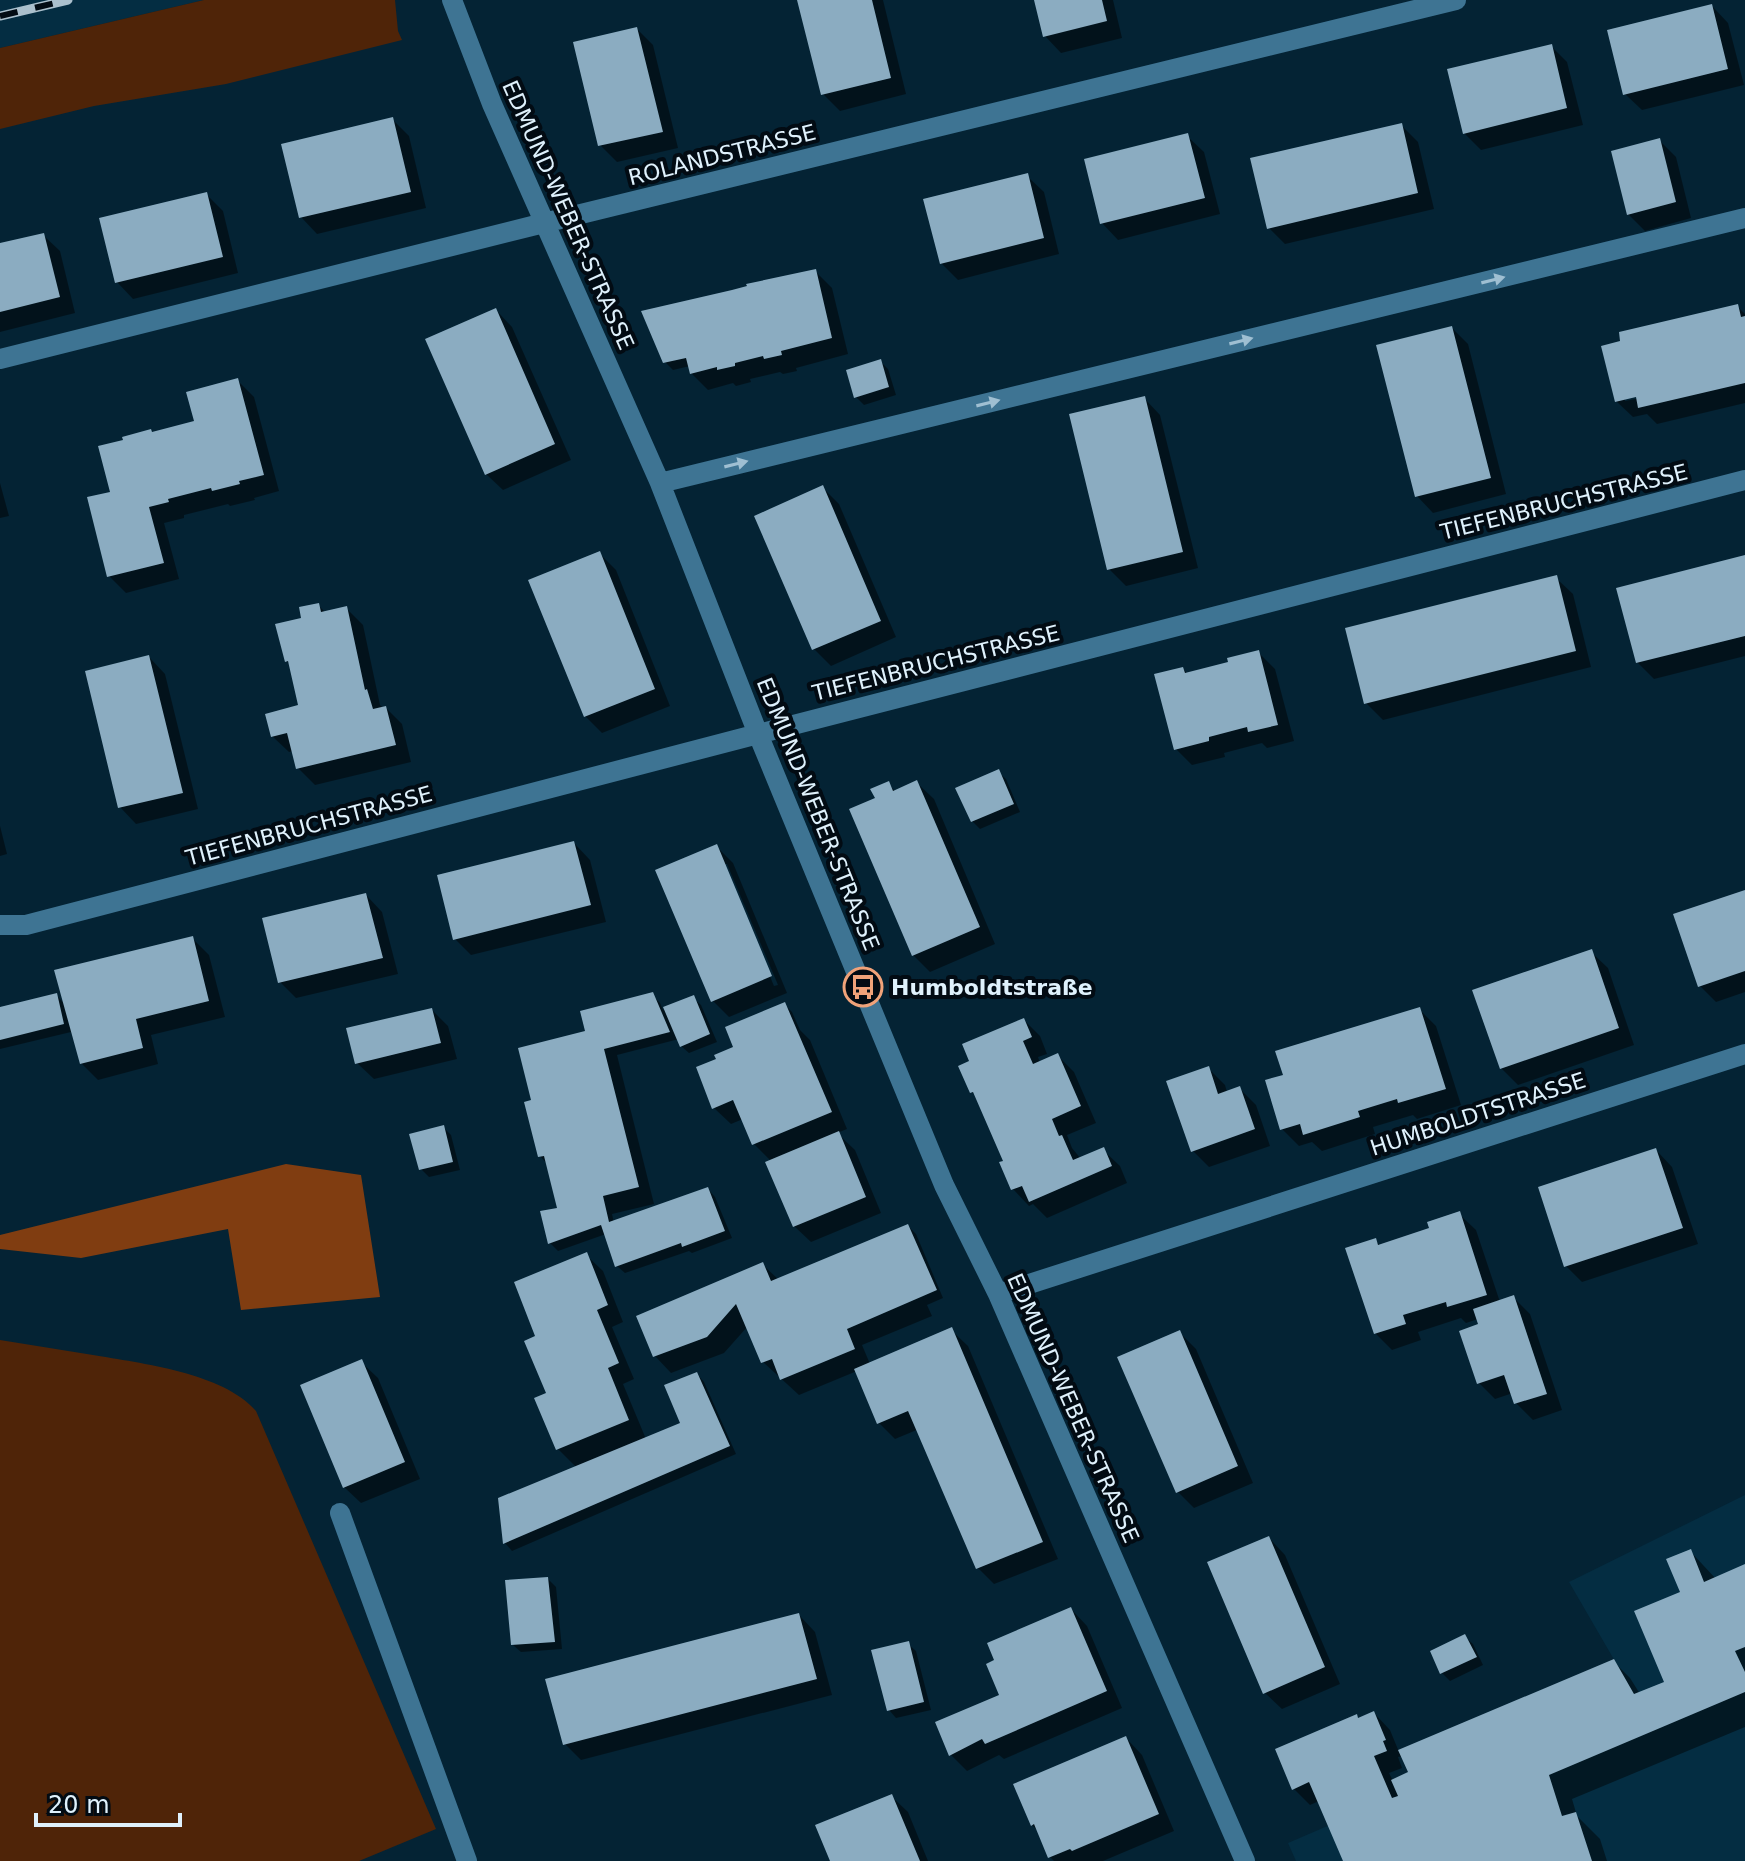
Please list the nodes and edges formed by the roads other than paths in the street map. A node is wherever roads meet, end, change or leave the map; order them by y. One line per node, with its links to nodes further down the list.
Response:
1 (452, 0): 4 (street, EDMUND-WEBER-STRASSE)
2 (1456, 0): 4 (street, ROLANDSTRASSE)
3 (1745, 218): 7 (street, one-way to 3)
4 (544, 223): 5 (street, ROLANDSTRASSE); 7 (street, EDMUND-WEBER-STRASSE)
5 (0, 359)
6 (1745, 480): 8 (street, TIEFENBRUCHSTRASSE)
7 (660, 483): 8 (street, EDMUND-WEBER-STRASSE)
8 (758, 734): 9 (street, TIEFENBRUCHSTRASSE); 11 (street, EDMUND-WEBER-STRASSE)
9 (0, 925)
10 (1745, 1054): 11 (street, HUMBOLDTSTRASSE)
11 (998, 1294): 14 (street, EDMUND-WEBER-STRASSE)
12 (340, 1513): 13 (street)
13 (467, 1861)
14 (1245, 1861)

